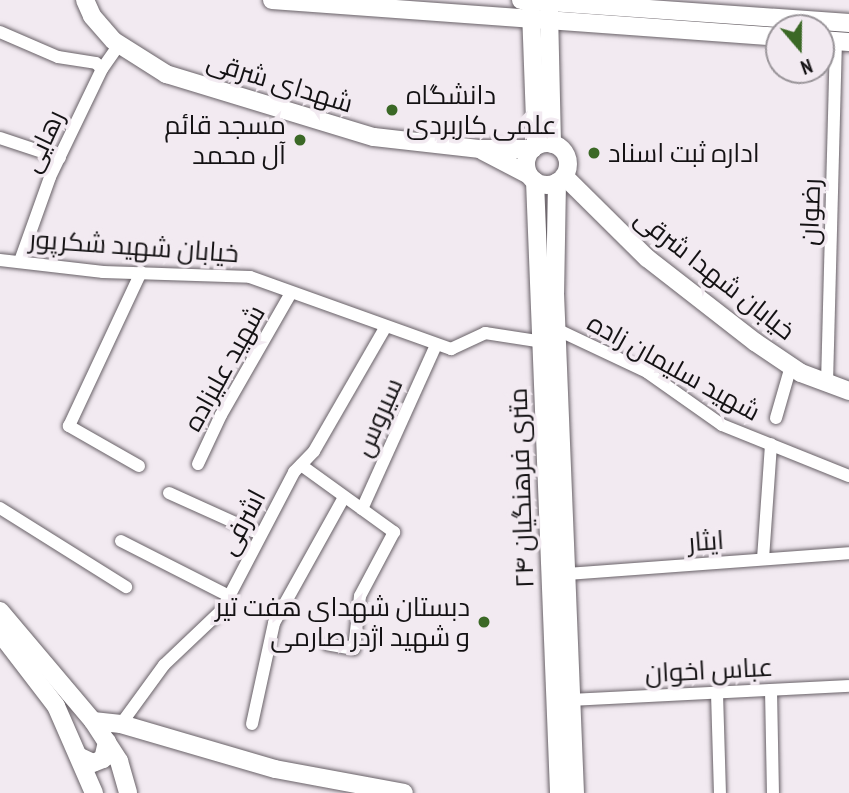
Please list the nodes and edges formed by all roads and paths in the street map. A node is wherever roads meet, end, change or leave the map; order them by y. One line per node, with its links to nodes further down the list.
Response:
1 (85, 0): 12 (main road, شهدای شرقی)
2 (272, 0): 7 (main road)
3 (521, 0): 4 (main road)
4 (540, 1): 5 (main road); 7 (main road)
5 (627, 3): 6 (main road)
6 (715, 7): 8 (main road); 10 (main road)
7 (540, 21): 10 (main road); 16 (main road)
8 (849, 23)
9 (0, 33): 13 (street)
10 (716, 33): 11 (main road)
11 (765, 36)
12 (119, 45): 13 (street, رهایی); 17 (main road, شهدای شرقی)
13 (102, 69): 18 (street, رهایی)
14 (834, 84): 30 (street, رضوان)
15 (0, 138): 18 (street)
16 (540, 147): 17 (main road, شهدای شرقی); 19 (main road); 20 (main road)
17 (480, 149): 19 (main road)
18 (60, 158): 22 (street, رهایی)
19 (532, 178): 20 (main road); 27 (main road, ۲۴ متری فرهنگیان)
20 (561, 179): 26 (main road, ۲۴ متری فرهنگیان); 29 (main road, خیابان شهدا شرقی)
21 (0, 260): 22 (street, خیابان شهید شکرپور)
22 (20, 261): 23 (street, خیابان شهید شکرپور)
23 (141, 272): 24 (street, خیابان شهید شکرپور); 36 (street)
24 (291, 293): 25 (street, خیابان شهید شکرپور); 34 (street, شهید علیزاده)
25 (386, 328): 28 (street, خیابان شهید شکرپور); 35 (street, اشرفی)
26 (556, 329): 33 (street, شهید سلیمان زاده); 46 (main road, ۲۴ متری فرهنگیان)
27 (543, 342): 28 (street, خیابان شهید شکرپور); 55 (main road, ۲۴ متری فرهنگیان)
28 (436, 345): 41 (street, سیروس)
29 (791, 366): 30 (main road, خیابان شهدا شرقی); 32 (street)
30 (827, 383): 31 (main road, خیابان شهدا شرقی)
31 (849, 391)
32 (776, 418)
33 (771, 444): 37 (street, شهید سلیمان زاده); 45 (street)
34 (198, 464)
35 (301, 465): 39 (street); 42 (street, اشرفی)
36 (139, 466)
37 (849, 476)
38 (169, 493): 42 (street)
39 (344, 497): 41 (street); 58 (street)
40 (0, 508): 47 (street)
41 (362, 509): 51 (street)
42 (260, 534): 48 (street, اشرفی)
43 (121, 541): 48 (street)
44 (849, 553): 45 (street, ایثار)
45 (763, 559): 46 (street, ایثار)
46 (566, 574): 55 (main road, ۲۴ متری فرهنگیان)
47 (126, 587)
48 (229, 596): 57 (street, اشرفی)
49 (0, 611): 56 (main road)
50 (0, 633): 60 (main road)
51 (327, 644)
52 (849, 686): 53 (street, عباس اخوان)
53 (771, 690): 54 (street, عباس اخوان); 67 (street)
54 (717, 693): 55 (street, عباس اخوان); 66 (street)
55 (563, 700): 64 (main road, ۲۴ متری فرهنگیان); 65 (main road, ۲۴ متری فرهنگیان)
56 (93, 721): 57 (main road); 59 (main road)
57 (121, 724): 63 (main road)
58 (252, 724)
59 (107, 741): 60 (main road); 61 (main road)
60 (80, 757): 62 (main road)
61 (129, 792)
62 (94, 793)
63 (401, 793)
64 (559, 793)
65 (575, 793)
66 (720, 793)
67 (773, 793)

